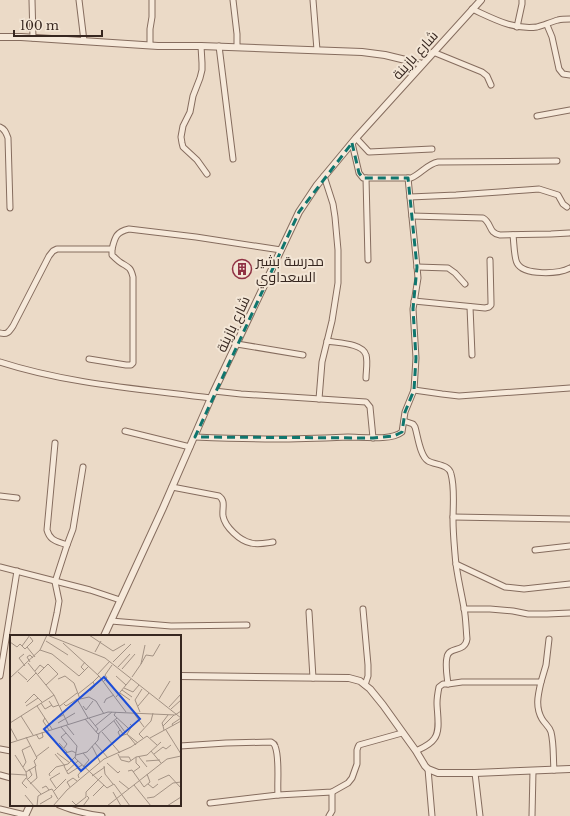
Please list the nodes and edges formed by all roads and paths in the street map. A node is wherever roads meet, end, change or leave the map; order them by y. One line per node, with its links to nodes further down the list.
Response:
1 (32, 0): 13 (street)
2 (79, 0): 14 (street)
3 (152, 0): 15 (street)
4 (233, 0): 18 (street)
5 (314, 0): 19 (street)
6 (481, 0): 8 (street, شارع بازينة)
7 (522, 0): 11 (street)
8 (472, 9): 11 (street); 20 (street, شارع بازينة)
9 (570, 19): 10 (street)
10 (547, 24): 11 (street); 22 (street)
11 (517, 27)
12 (0, 37): 13 (street)
13 (33, 38): 14 (street)
14 (84, 42): 15 (street)
15 (150, 45): 16 (street)
16 (201, 46): 17 (street); 31 (street)
17 (220, 46): 18 (street); 29 (street)
18 (238, 47): 19 (street)
19 (317, 50): 21 (street)
20 (433, 52): 21 (street, شارع بازينة); 23 (street)
21 (422, 64): 27 (street, شارع بازينة)
22 (570, 75)
23 (491, 85)
24 (570, 110): 25 (street)
25 (537, 116)
26 (0, 127): 37 (street)
27 (354, 140): 28 (street); 32 (street, شارع بازينة); 33 (street)
28 (432, 149)
29 (233, 159)
30 (557, 161): 34 (street)
31 (207, 174)
32 (324, 176): 42 (street, شارع بازينة); 51 (street)
33 (366, 178): 34 (street); 43 (street)
34 (408, 178): 35 (street)
35 (410, 197): 36 (street); 38 (street)
36 (567, 207)
37 (10, 208)
38 (412, 216): 40 (street); 45 (street)
39 (569, 233): 40 (street)
40 (513, 235): 46 (street)
41 (112, 249): 42 (street); 50 (street); 55 (street)
42 (281, 250): 52 (street, شارع بازينة)
43 (368, 260)
44 (490, 260): 49 (street)
45 (417, 267): 47 (street); 48 (street)
46 (570, 268)
47 (466, 284)
48 (414, 301): 49 (street); 59 (street)
49 (470, 307): 54 (street)
50 (0, 333)
51 (326, 341): 57 (street); 62 (street)
52 (237, 344): 53 (street); 60 (street, شارع بازينة)
53 (303, 355)
54 (472, 355)
55 (89, 359)
56 (0, 362): 61 (street)
57 (366, 378)
58 (570, 388): 59 (street)
59 (414, 390): 63 (street)
60 (214, 391): 61 (street, شارع بازينة); 62 (street)
61 (211, 398): 65 (street, شارع بازينة)
62 (319, 399): 66 (street)
63 (404, 422): 66 (street); 73 (street)
64 (125, 431): 68 (street)
65 (195, 437): 66 (street); 68 (street, شارع بازينة)
66 (373, 438)
67 (55, 443): 76 (street)
68 (190, 447): 70 (street, شارع بازينة)
69 (84, 467): 76 (street)
70 (172, 488): 75 (street); 84 (street, شارع بازينة)
71 (0, 496): 72 (street)
72 (17, 498)
73 (453, 517): 74 (street); 79 (street)
74 (570, 519)
75 (273, 542)
76 (67, 545): 82 (street)
77 (570, 546): 78 (street)
78 (535, 550)
79 (456, 564): 83 (street); 86 (street)
80 (0, 567): 81 (street)
81 (17, 571): 82 (street); 94 (street)
82 (55, 582): 84 (street); 91 (street)
83 (570, 584)
84 (120, 600): 89 (street, شارع بازينة)
85 (362, 609): 99 (street)
86 (464, 609): 88 (street); 98 (street)
87 (310, 612): 96 (street)
88 (570, 613)
89 (111, 621): 90 (street); 92 (street, شارع بازينة)
90 (247, 625)
91 (52, 635)
92 (104, 635)
93 (549, 639): 97 (street)
94 (0, 676)
95 (181, 676): 96 (street)
96 (313, 678): 99 (street)
97 (540, 682): 98 (street); 107 (street)
98 (448, 684): 104 (street)
99 (365, 685): 100 (street)
100 (402, 733): 104 (street); 112 (street)
101 (181, 746): 113 (street)
102 (0, 749): 103 (street)
103 (10, 751)
104 (416, 751): 105 (street)
105 (428, 769): 109 (street); 121 (street)
106 (570, 769): 107 (street)
107 (554, 770): 108 (street)
108 (533, 771): 109 (street); 123 (street)
109 (474, 773): 122 (street)
110 (0, 775): 111 (street)
111 (10, 778)
112 (332, 792): 113 (street); 120 (street)
113 (278, 794): 114 (street)
114 (210, 802)
115 (30, 806): 118 (street)
116 (62, 806): 119 (street)
117 (0, 809): 118 (street)
118 (25, 816)
119 (102, 816)
120 (329, 816)
121 (432, 816)
122 (480, 816)
123 (532, 816)

